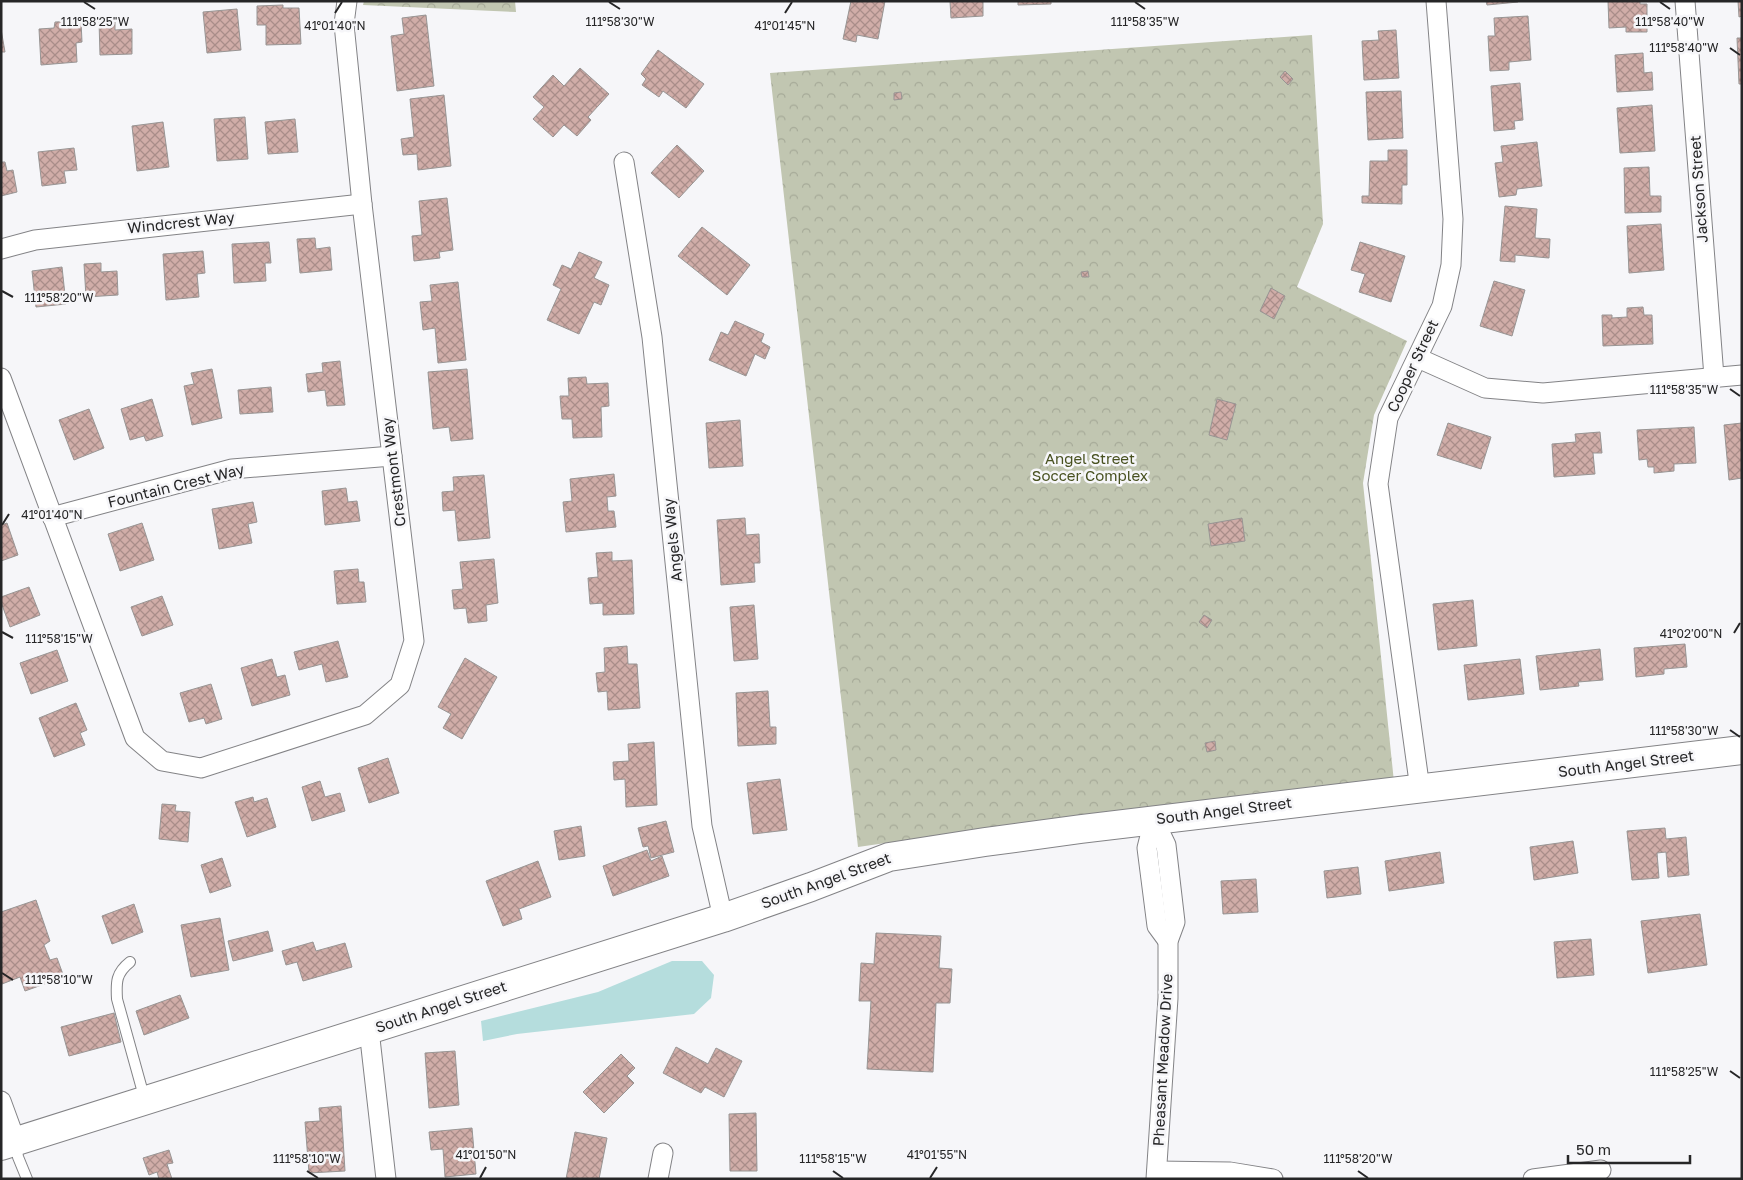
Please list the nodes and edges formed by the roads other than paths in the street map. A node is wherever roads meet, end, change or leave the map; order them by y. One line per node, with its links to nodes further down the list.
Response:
1 (347, 1): 5 (street, Crestmont Way)
2 (1436, 1): 7 (street, Cooper Street)
3 (1685, 1): 9 (street, Jackson Street)
4 (624, 162): 16 (street, Angels Way)
5 (362, 204): 6 (street, Windcrest Way); 11 (street, Crestmont Way)
6 (1, 249)
7 (1418, 358): 9 (street); 14 (street, Cooper Street)
8 (1742, 375): 9 (street)
9 (1714, 377)
10 (1, 378): 12 (street)
11 (392, 456): 12 (street, Fountain Crest Way); 12 (street, Crestmont Way)
12 (52, 517)
13 (1742, 750): 14 (street, South Angel Street)
14 (1420, 789): 15 (street, South Angel Street)
15 (1154, 820): 16 (street, South Angel Street); 24 (street, Pheasant Meadow Drive)
16 (723, 918): 18 (street, South Angel Street)
17 (130, 962): 19 (lane)
18 (369, 1030): 19 (street, South Angel Street); 26 (street)
19 (145, 1100): 21 (street, South Angel Street)
20 (1, 1101): 21 (street)
21 (8, 1144): 25 (lane)
22 (663, 1154): 27 (street)
23 (1601, 1170): 29 (street)
24 (1156, 1175): 28 (street)
25 (27, 1179)
26 (386, 1179)
27 (658, 1179)
28 (1273, 1179)
29 (1533, 1179)

